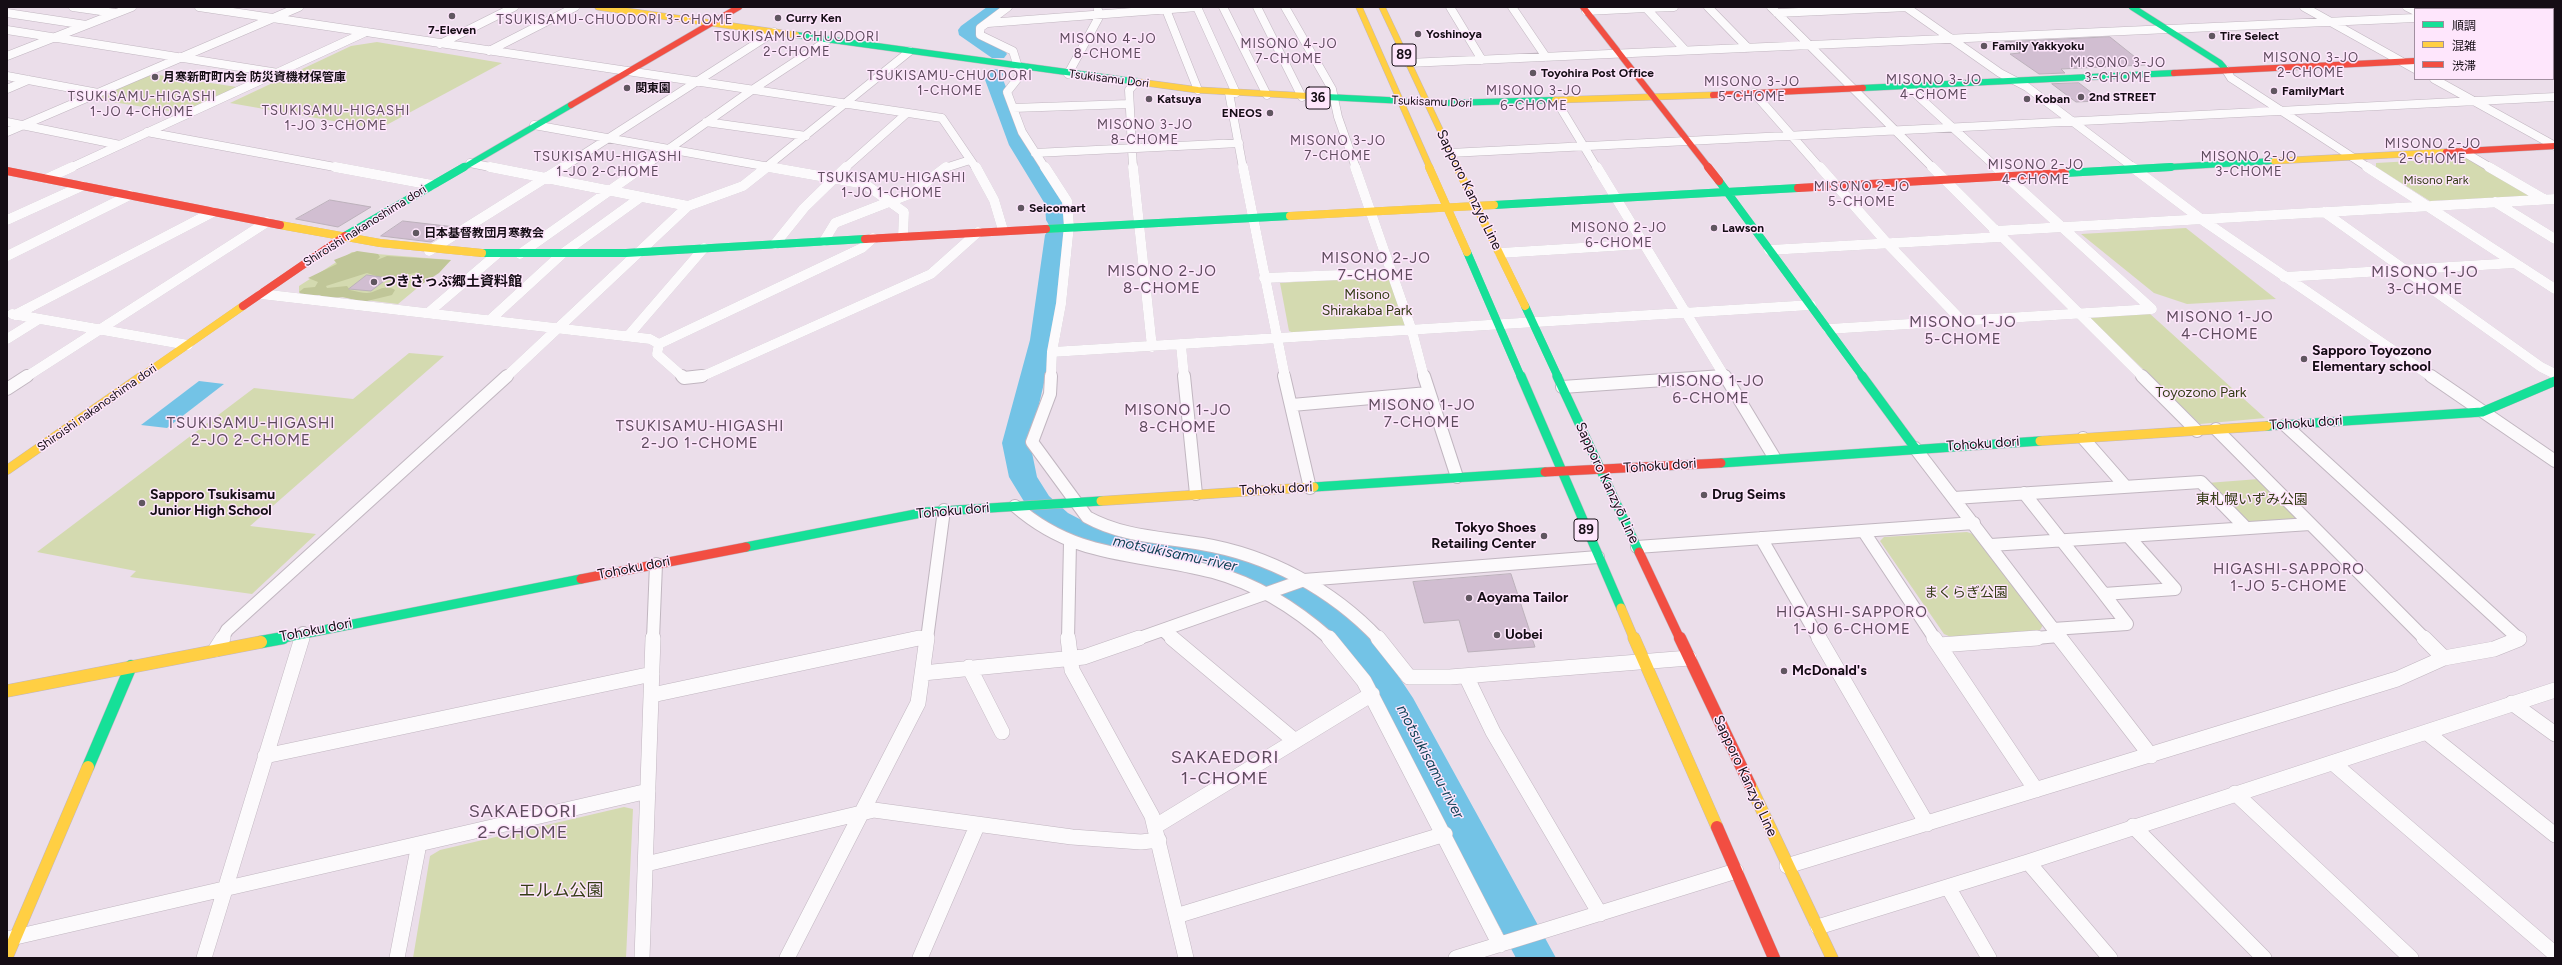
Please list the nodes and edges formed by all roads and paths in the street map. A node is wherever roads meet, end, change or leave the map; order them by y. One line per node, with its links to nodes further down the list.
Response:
1 (73, 7): 30 (street)
2 (132, 7): 30 (street)
3 (200, 7): 27 (street)
4 (228, 7): 27 (street)
5 (299, 7): 32 (street)
6 (514, 7): 45 (street)
7 (575, 7): 49 (street)
8 (598, 7): 36 (main road, Tsukisamu Dori / 36)
9 (739, 7): 36 (main road, Shiroishi nakanoshima dori)
10 (1008, 7): 35 (street)
11 (1097, 7): 31 (street)
12 (1223, 7): 79 (street)
13 (1257, 7): 80 (street)
14 (1285, 7): 83 (street)
15 (1359, 7): 85 (main road, Sapporo Kanzyō Line / 89)
16 (1382, 7): 58 (main road, Sapporo Kanzyō Line / 89)
17 (1450, 7): 55 (street)
18 (1512, 7): 54 (street)
19 (1674, 7): 25 (street)
20 (1708, 7): 47 (street)
21 (1907, 7): 28 (street); 43 (street)
22 (2132, 7): 38 (main road)
23 (2304, 7): 34 (street)
24 (1166, 8): 31 (street); 75 (street); 77 (street)
25 (1646, 8): 26 (street); 48 (street)
26 (1585, 9): 51 (main road)
27 (220, 10): 32 (street)
28 (1774, 10): 46 (street)
29 (7, 13): 37 (street)
30 (116, 13): 37 (street)
31 (1100, 15): 35 (street); 64 (street)
32 (272, 18): 40 (street); 53 (street)
33 (2414, 18): 34 (street)
34 (2331, 22): 38 (street); 57 (street)
35 (988, 23): 59 (street)
36 (710, 24): 41 (main road, Tsukisamu Dori / 36); 63 (main road, Shiroishi nakanoshima dori)
37 (87, 25): 42 (street)
38 (2166, 29): 43 (street); 61 (main road)
39 (7, 30): 42 (street)
40 (366, 32): 45 (street); 62 (street)
41 (774, 32): 44 (main road, Tsukisamu Dori / 36); 69 (street)
42 (54, 37): 52 (street); 53 (street)
43 (1950, 38): 46 (street); 67 (street)
44 (828, 40): 50 (main road, Tsukisamu Dori / 36); 74 (street)
45 (440, 44): 49 (street)
46 (1809, 45): 47 (street); 72 (street)
47 (1748, 48): 48 (street)
48 (1685, 50): 51 (street)
49 (489, 51): 63 (street)
50 (910, 51): 59 (main road, Tsukisamu Dori / 36); 89 (street)
51 (1620, 53): 54 (street); 82 (main road)
52 (7, 56)
53 (180, 57): 62 (street); 76 (street)
54 (1546, 57): 55 (street)
55 (1482, 60): 58 (street)
56 (2414, 61): 57 (main road, Tsukisamu Dori / 36)
57 (2403, 62): 60 (street); 61 (main road, Tsukisamu Dori / 36)
58 (1408, 63): 87 (main road, Sapporo Kanzyō Line / 89)
59 (1022, 68): 64 (main road, Tsukisamu Dori / 36); 90 (street)
60 (2414, 68)
61 (2226, 70): 67 (main road, Tsukisamu Dori / 36); 91 (street)
62 (278, 73): 101 (street)
63 (629, 73): 69 (street); 97 (main road, Shiroishi nakanoshima dori)
64 (1068, 74): 70 (main road, Tsukisamu Dori / 36)
65 (7, 76): 66 (street)
66 (28, 80): 73 (street); 76 (street)
67 (2017, 80): 71 (main road, Tsukisamu Dori / 36); 93 (street)
68 (2436, 80): 84 (street)
69 (694, 82): 74 (street); 104 (street)
70 (1136, 82): 75 (main road, Tsukisamu Dori / 36); 88 (street)
71 (1907, 86): 72 (main road, Tsukisamu Dori / 36); 98 (street)
72 (1852, 88): 78 (main road, Tsukisamu Dori / 36); 99 (street)
73 (7, 89)
74 (752, 90): 89 (street); 95 (street)
75 (1198, 90): 77 (main road, Tsukisamu Dori / 36)
76 (98, 93): 96 (street)
77 (1233, 93): 79 (main road, Tsukisamu Dori / 36); 106 (street)
78 (1754, 93): 82 (main road, Tsukisamu Dori / 36); 103 (street)
79 (1267, 95): 80 (main road, Tsukisamu Dori / 36)
80 (1302, 97): 83 (main road, Tsukisamu Dori / 36)
81 (2555, 97): 84 (street)
82 (1656, 98): 86 (main road, Tsukisamu Dori / 36); 105 (main road)
83 (1335, 99): 85 (main road, Tsukisamu Dori / 36); 142 (street)
84 (2474, 101): 91 (street); 109 (street)
85 (1399, 102): 87 (main road, Tsukisamu Dori / 36); 140 (main road, Sapporo Kanzyō Line / 89)
86 (1557, 102): 87 (main road, Tsukisamu Dori / 36); 108 (street)
87 (1426, 103): 114 (main road, Sapporo Kanzyō Line / 89)
88 (1129, 104): 90 (street); 110 (street)
89 (842, 105): 92 (street); 102 (street)
90 (1013, 108): 113 (street)
91 (2282, 111): 93 (street); 115 (street)
92 (907, 113): 116 (street); 122 (street)
93 (2072, 121): 98 (street); 119 (street)
94 (7, 122): 96 (street)
95 (706, 122): 102 (street); 111 (street)
96 (22, 125): 100 (street); 107 (street)
97 (534, 125): 104 (street); 117 (main road, Shiroishi nakanoshima dori)
98 (1952, 127): 99 (street); 121 (street)
99 (1894, 131): 103 (street); 125 (street)
100 (7, 132)
101 (148, 132): 107 (street); 126 (street)
102 (806, 136): 118 (street)
103 (1792, 136): 105 (street); 127 (street)
104 (607, 140): 111 (street); 124 (street)
105 (1689, 142): 108 (street); 130 (main road)
106 (1239, 143): 110 (street); 145 (street)
107 (120, 145): 123 (street)
108 (1585, 146): 114 (street); 133 (street)
109 (2555, 146): 112 (main road)
110 (1132, 148): 113 (street); 149 (street)
111 (668, 150): 118 (street); 129 (street)
112 (2462, 152): 115 (main road); 135 (street)
113 (1035, 153): 150 (street)
114 (1450, 153): 138 (main road, Sapporo Kanzyō Line / 89)
115 (2353, 157): 119 (main road); 141 (street)
116 (970, 160): 136 (street); 152 (street)
117 (470, 163): 124 (street); 126 (main road, Shiroishi nakanoshima dori)
118 (768, 166): 122 (street); 139 (street)
119 (2134, 169): 121 (main road); 146 (street)
120 (7, 171): 123 (main road)
121 (2006, 176): 125 (main road); 151 (street)
122 (836, 177): 136 (street); 161 (street)
123 (48, 178): 128 (main road)
124 (546, 178): 129 (street); 165 (street)
125 (1942, 180): 127 (main road); 154 (street)
126 (432, 185): 156 (main road, Shiroishi nakanoshima dori)
127 (1835, 185): 130 (main road); 160 (street)
128 (82, 186): 131 (main road); 147 (street)
129 (610, 191): 132 (street); 169 (street)
130 (1726, 191): 133 (main road); 164 (main road)
131 (130, 195): 143 (main road); 171 (street)
132 (641, 197): 139 (street); 170 (street)
133 (1616, 198): 138 (main road); 162 (street)
134 (2555, 199): 135 (street)
135 (2544, 200): 137 (street)
136 (891, 202): 155 (street); 159 (street)
137 (2495, 202): 141 (street); 158 (street)
138 (1475, 205): 140 (main road); 167 (main road, Sapporo Kanzyō Line / 89)
139 (688, 206): 166 (street)
140 (1446, 206): 142 (main road); 189 (main road, Sapporo Kanzyō Line / 89)
141 (2428, 206): 144 (street); 172 (street)
142 (1370, 210): 145 (main road); 174 (street)
143 (213, 212): 148 (main road); 183 (street)
144 (2324, 212): 146 (street); 173 (street)
145 (1254, 217): 149 (main road); 176 (street)
146 (2201, 219): 151 (street); 175 (street)
147 (7, 220)
148 (267, 222): 156 (main road); 191 (street)
149 (1139, 222): 150 (main road); 199 (street)
150 (1069, 226): 152 (main road); 200 (street)
151 (2062, 227): 154 (street); 182 (street)
152 (1003, 230): 153 (main road)
153 (978, 232): 155 (main road); 196 (street)
154 (1997, 234): 160 (street); 182 (street)
155 (903, 236): 157 (main road)
156 (343, 237): 165 (main road); 178 (main road, Shiroishi nakanoshima dori)
157 (874, 238): 159 (main road); 196 (street)
158 (2555, 239)
159 (824, 241): 161 (main road)
160 (1887, 243): 164 (street); 186 (street)
161 (775, 244): 163 (main road)
162 (1645, 244): 167 (street); 181 (street)
163 (704, 248): 166 (main road); 193 (street)
164 (1769, 250): 179 (main road)
165 (428, 251): 168 (main road)
166 (642, 251): 170 (main road); 188 (street)
167 (1500, 253): 187 (main road, Sapporo Kanzyō Line / 89)
168 (497, 254): 169 (main road); 180 (street)
169 (520, 254): 170 (main road)
170 (562, 254): 185 (street)
171 (8, 255)
172 (2515, 263): 173 (street); 177 (street)
173 (2405, 270): 175 (street); 201 (street)
174 (1391, 273): 176 (street); 192 (street)
175 (2284, 277): 208 (street)
176 (1264, 278): 195 (street)
177 (2555, 289)
178 (261, 294): 180 (street); 197 (main road, Shiroishi nakanoshima dori)
179 (1811, 305): 181 (street); 190 (main road)
180 (428, 313): 185 (street)
181 (1686, 313): 187 (street); 202 (street)
182 (2078, 313): 186 (street); 211 (street)
183 (11, 314): 184 (street)
184 (39, 319): 191 (street); 194 (street)
185 (491, 319): 188 (street)
186 (1962, 321): 190 (street)
187 (1534, 323): 189 (street); 204 (main road, Sapporo Kanzyō Line / 89)
188 (561, 326): 193 (street); 248 (street)
189 (1500, 326): 192 (street); 218 (main road, Sapporo Kanzyō Line / 89)
190 (1828, 329): 213 (main road)
191 (98, 330): 197 (street); 205 (street)
192 (1412, 331): 195 (street); 206 (street)
193 (628, 336): 196 (street)
194 (7, 339)
195 (1276, 339): 198 (street); 207 (street)
196 (659, 344)
197 (188, 345): 216 (main road, Shiroishi nakanoshima dori)
198 (1181, 345): 199 (street); 223 (street)
199 (1152, 348): 200 (street)
200 (1052, 352): 225 (street)
201 (2555, 374)
202 (1725, 376): 204 (street); 214 (street)
203 (2555, 381): 208 (main road, Tohoku dori)
204 (1562, 387): 217 (main road, Sapporo Kanzyō Line / 89)
205 (7, 389)
206 (1428, 393): 207 (street); 219 (street)
207 (1292, 404): 221 (street)
208 (2482, 412): 209 (main road, Tohoku dori); 215 (street)
209 (2286, 425): 210 (main road, Tohoku dori); 250 (street)
210 (2216, 429): 211 (main road, Tohoku dori); 229 (street)
211 (2197, 431): 212 (main road, Tohoku dori)
212 (2083, 438): 213 (main road, Tohoku dori); 220 (street)
213 (1915, 448): 214 (main road, Tohoku dori); 224 (street)
214 (1774, 458): 217 (main road, Tohoku dori)
215 (2555, 461)
216 (7, 470)
217 (1600, 470): 218 (main road, Tohoku dori); 237 (main road, Sapporo Kanzyō Line / 89)
218 (1561, 471): 219 (main road, Tohoku dori); 238 (main road, Sapporo Kanzyō Line / 89)
219 (1457, 477): 221 (main road, Tohoku dori)
220 (2126, 486): 222 (street); 230 (street)
221 (1310, 488): 223 (main road, Tohoku dori)
222 (2024, 493): 224 (street); 234 (street)
223 (1196, 494): 225 (main road, Tohoku dori)
224 (1954, 498): 228 (street)
225 (1076, 502): 226 (main road, Tohoku dori); 240 (street)
226 (1018, 506): 227 (main road, Tohoku dori); 235 (street)
227 (944, 510): 239 (main road, Tohoku dori); 246 (street)
228 (1974, 523): 231 (street); 236 (street)
229 (2310, 524): 230 (street); 250 (street)
230 (2246, 528): 232 (street)
231 (1864, 532): 233 (street); 247 (street)
232 (2129, 536): 234 (street); 242 (street)
233 (1761, 538): 237 (street); 274 (street)
234 (2061, 541): 236 (street); 242 (street)
235 (1070, 542): 241 (street); 251 (street)
236 (1991, 545): 244 (street)
237 (1637, 547): 249 (main road, Sapporo Kanzyō Line / 89)
238 (1598, 557): 240 (street); 252 (main road, Sapporo Kanzyō Line / 89)
239 (656, 564): 245 (main road, Tohoku dori); 256 (street)
240 (1299, 582): 241 (street); 257 (street)
241 (1272, 592): 243 (street); 260 (street)
242 (2104, 594): 244 (street)
243 (1163, 630): 251 (street); 266 (street)
244 (2056, 632): 247 (street); 268 (street)
245 (303, 633): 248 (main road, Tohoku dori); 267 (street)
246 (927, 636): 255 (street); 261 (street)
247 (1939, 645): 270 (street)
248 (216, 649): 253 (main road, Tohoku dori)
249 (1689, 658): 252 (street); 283 (main road, Sapporo Kanzyō Line / 89)
250 (2444, 658): 268 (street)
251 (1070, 659): 254 (street); 277 (street)
252 (1644, 663): 257 (street); 284 (main road, Sapporo Kanzyō Line / 89)
253 (131, 666): 259 (main road, Tohoku dori); 290 (main road)
254 (969, 667): 255 (street); 263 (street)
255 (923, 673): 273 (street)
256 (652, 674): 261 (street); 267 (street)
257 (1466, 676): 287 (street)
258 (2555, 690): 262 (street)
259 (7, 691)
260 (1372, 694): 266 (street); 278 (street)
261 (652, 695): 271 (street)
262 (2512, 703): 264 (street); 265 (street)
263 (1002, 732)
264 (2426, 732): 269 (street); 279 (street)
265 (2555, 734)
266 (1295, 741): 277 (street)
267 (265, 756): 286 (street)
268 (2151, 756): 270 (street)
269 (2333, 763): 272 (street); 292 (street)
270 (2036, 790): 274 (street)
271 (648, 791): 280 (street); 282 (street)
272 (2235, 793): 276 (street); 306 (street)
273 (863, 812): 275 (street); 282 (street); 298 (street)
274 (1927, 824): 283 (street)
275 (977, 826): 277 (street); 299 (street)
276 (2133, 826): 281 (street); 305 (street)
277 (1157, 833): 288 (street)
278 (1445, 834): 288 (street); 291 (street)
279 (2555, 835)
280 (419, 844): 286 (street); 296 (street)
281 (2028, 862): 285 (street); 304 (street)
282 (646, 864): 297 (street)
283 (1787, 866): 289 (main road, Sapporo Kanzyō Line / 89)
284 (1736, 871): 287 (street); 294 (main road, Sapporo Kanzyō Line / 89)
285 (1948, 887): 289 (street); 303 (street)
286 (225, 889): 290 (street); 295 (street)
287 (1600, 914): 291 (street)
288 (1176, 916): 300 (street)
289 (1818, 927): 302 (main road, Sapporo Kanzyō Line / 89)
290 (11, 938): 293 (main road)
291 (1506, 943): 301 (street)
292 (2555, 954)
293 (7, 957)
294 (1769, 957)
295 (204, 958)
296 (397, 958)
297 (642, 958)
298 (787, 958)
299 (920, 958)
300 (1186, 958)
301 (1456, 958)
302 (1832, 958)
303 (1989, 958)
304 (2110, 958)
305 (2264, 958)
306 (2411, 958)

